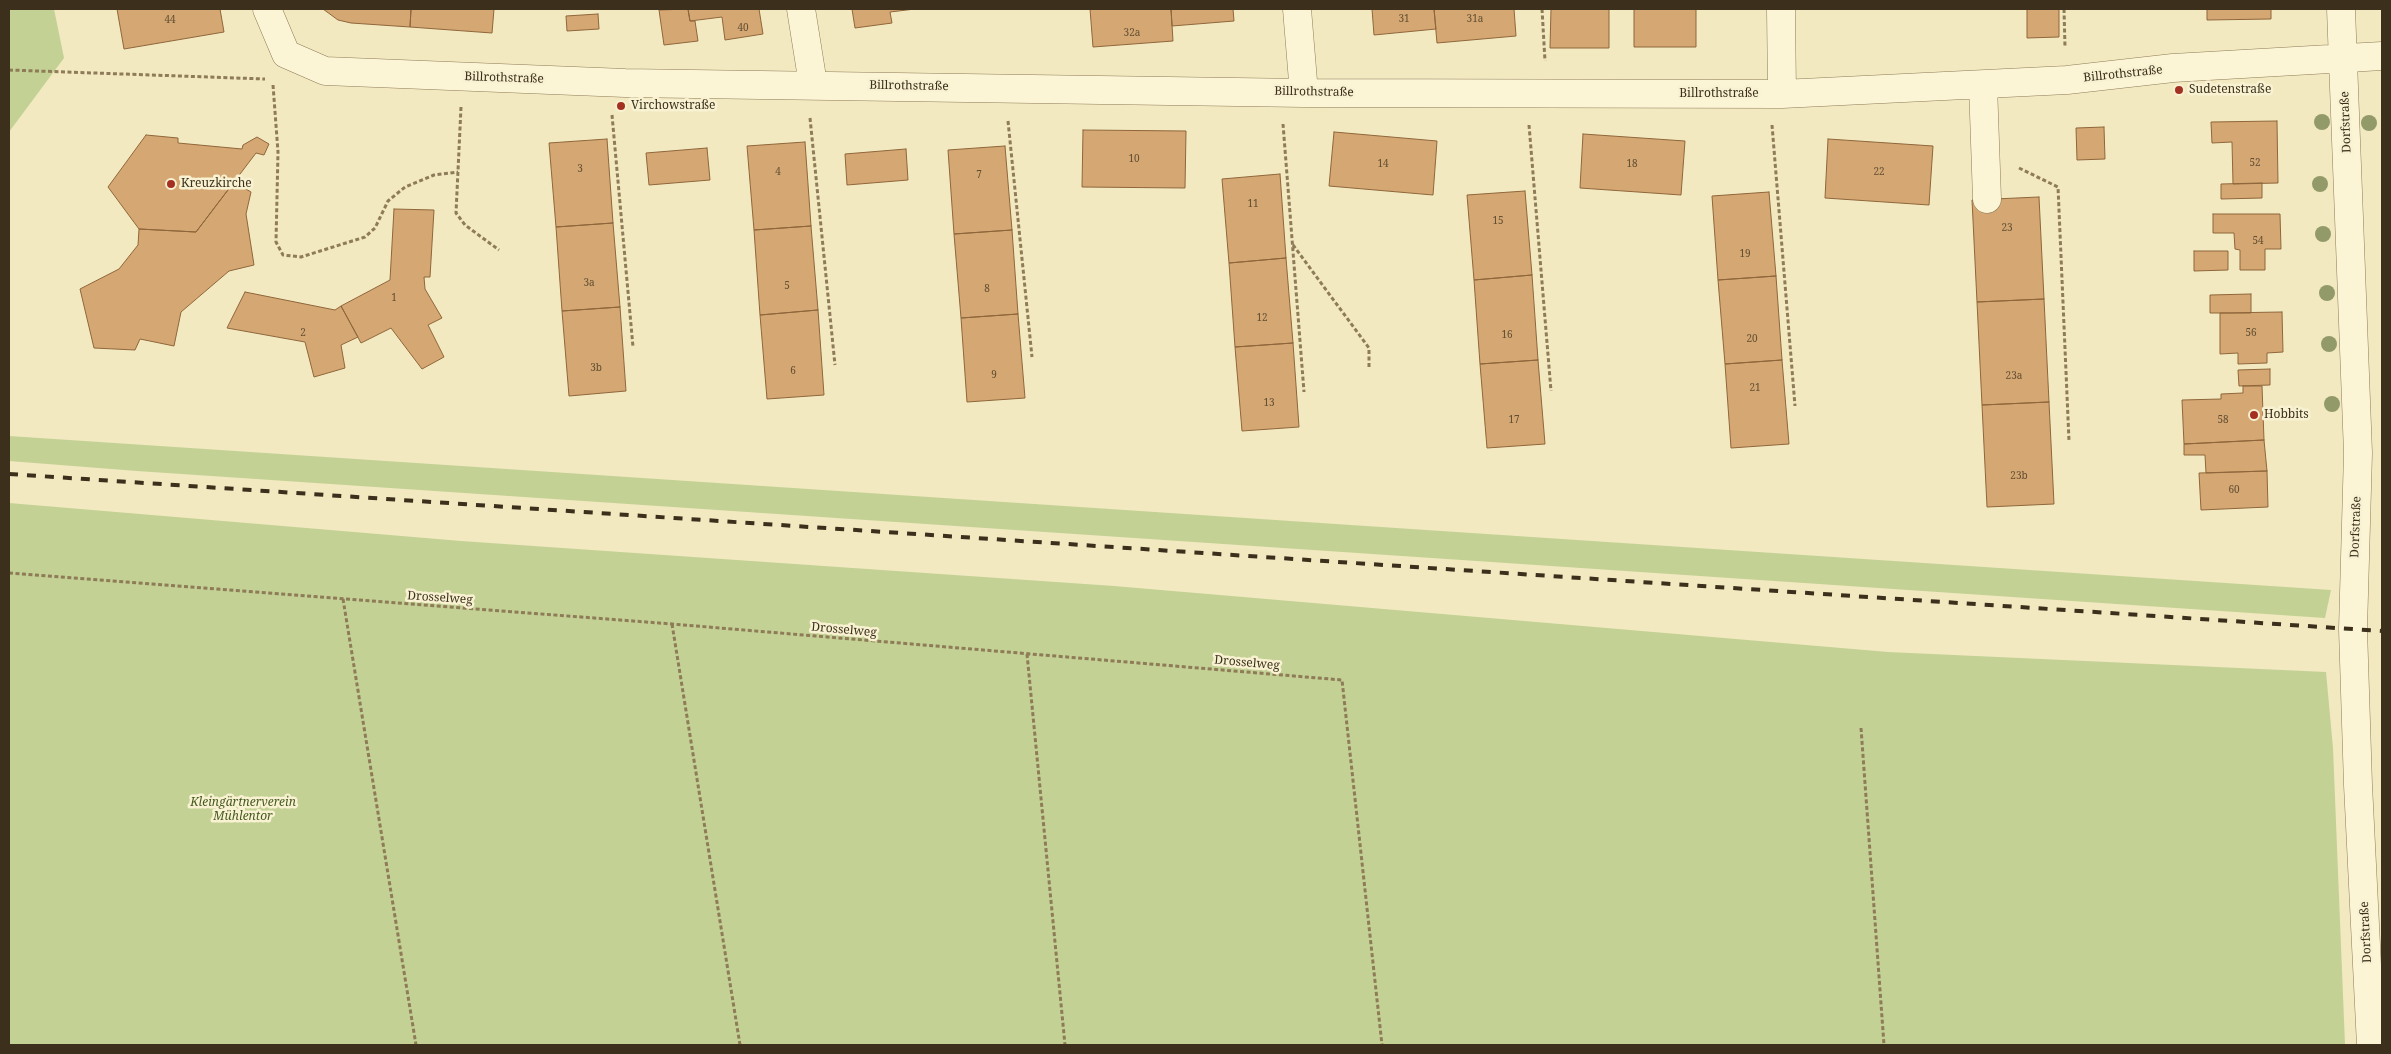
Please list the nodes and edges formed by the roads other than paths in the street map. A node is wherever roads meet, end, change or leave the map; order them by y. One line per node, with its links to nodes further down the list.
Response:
1 (267, 9): 8 (street, Billrothstraße)
2 (801, 9): 8 (street)
3 (1297, 9): 10 (street)
4 (1781, 9): 11 (street)
5 (2341, 9): 7 (street, Dorfstraße)
6 (2382, 56): 7 (street)
7 (2344, 58): 9 (street, Billrothstraße); 13 (street, Dorfstraße)
8 (810, 84): 10 (street, Billrothstraße)
9 (1983, 85): 11 (street, Billrothstraße); 12 (street)
10 (1292, 92): 11 (street, Billrothstraße)
11 (1776, 94)
12 (1987, 199)
13 (2371, 1045)

